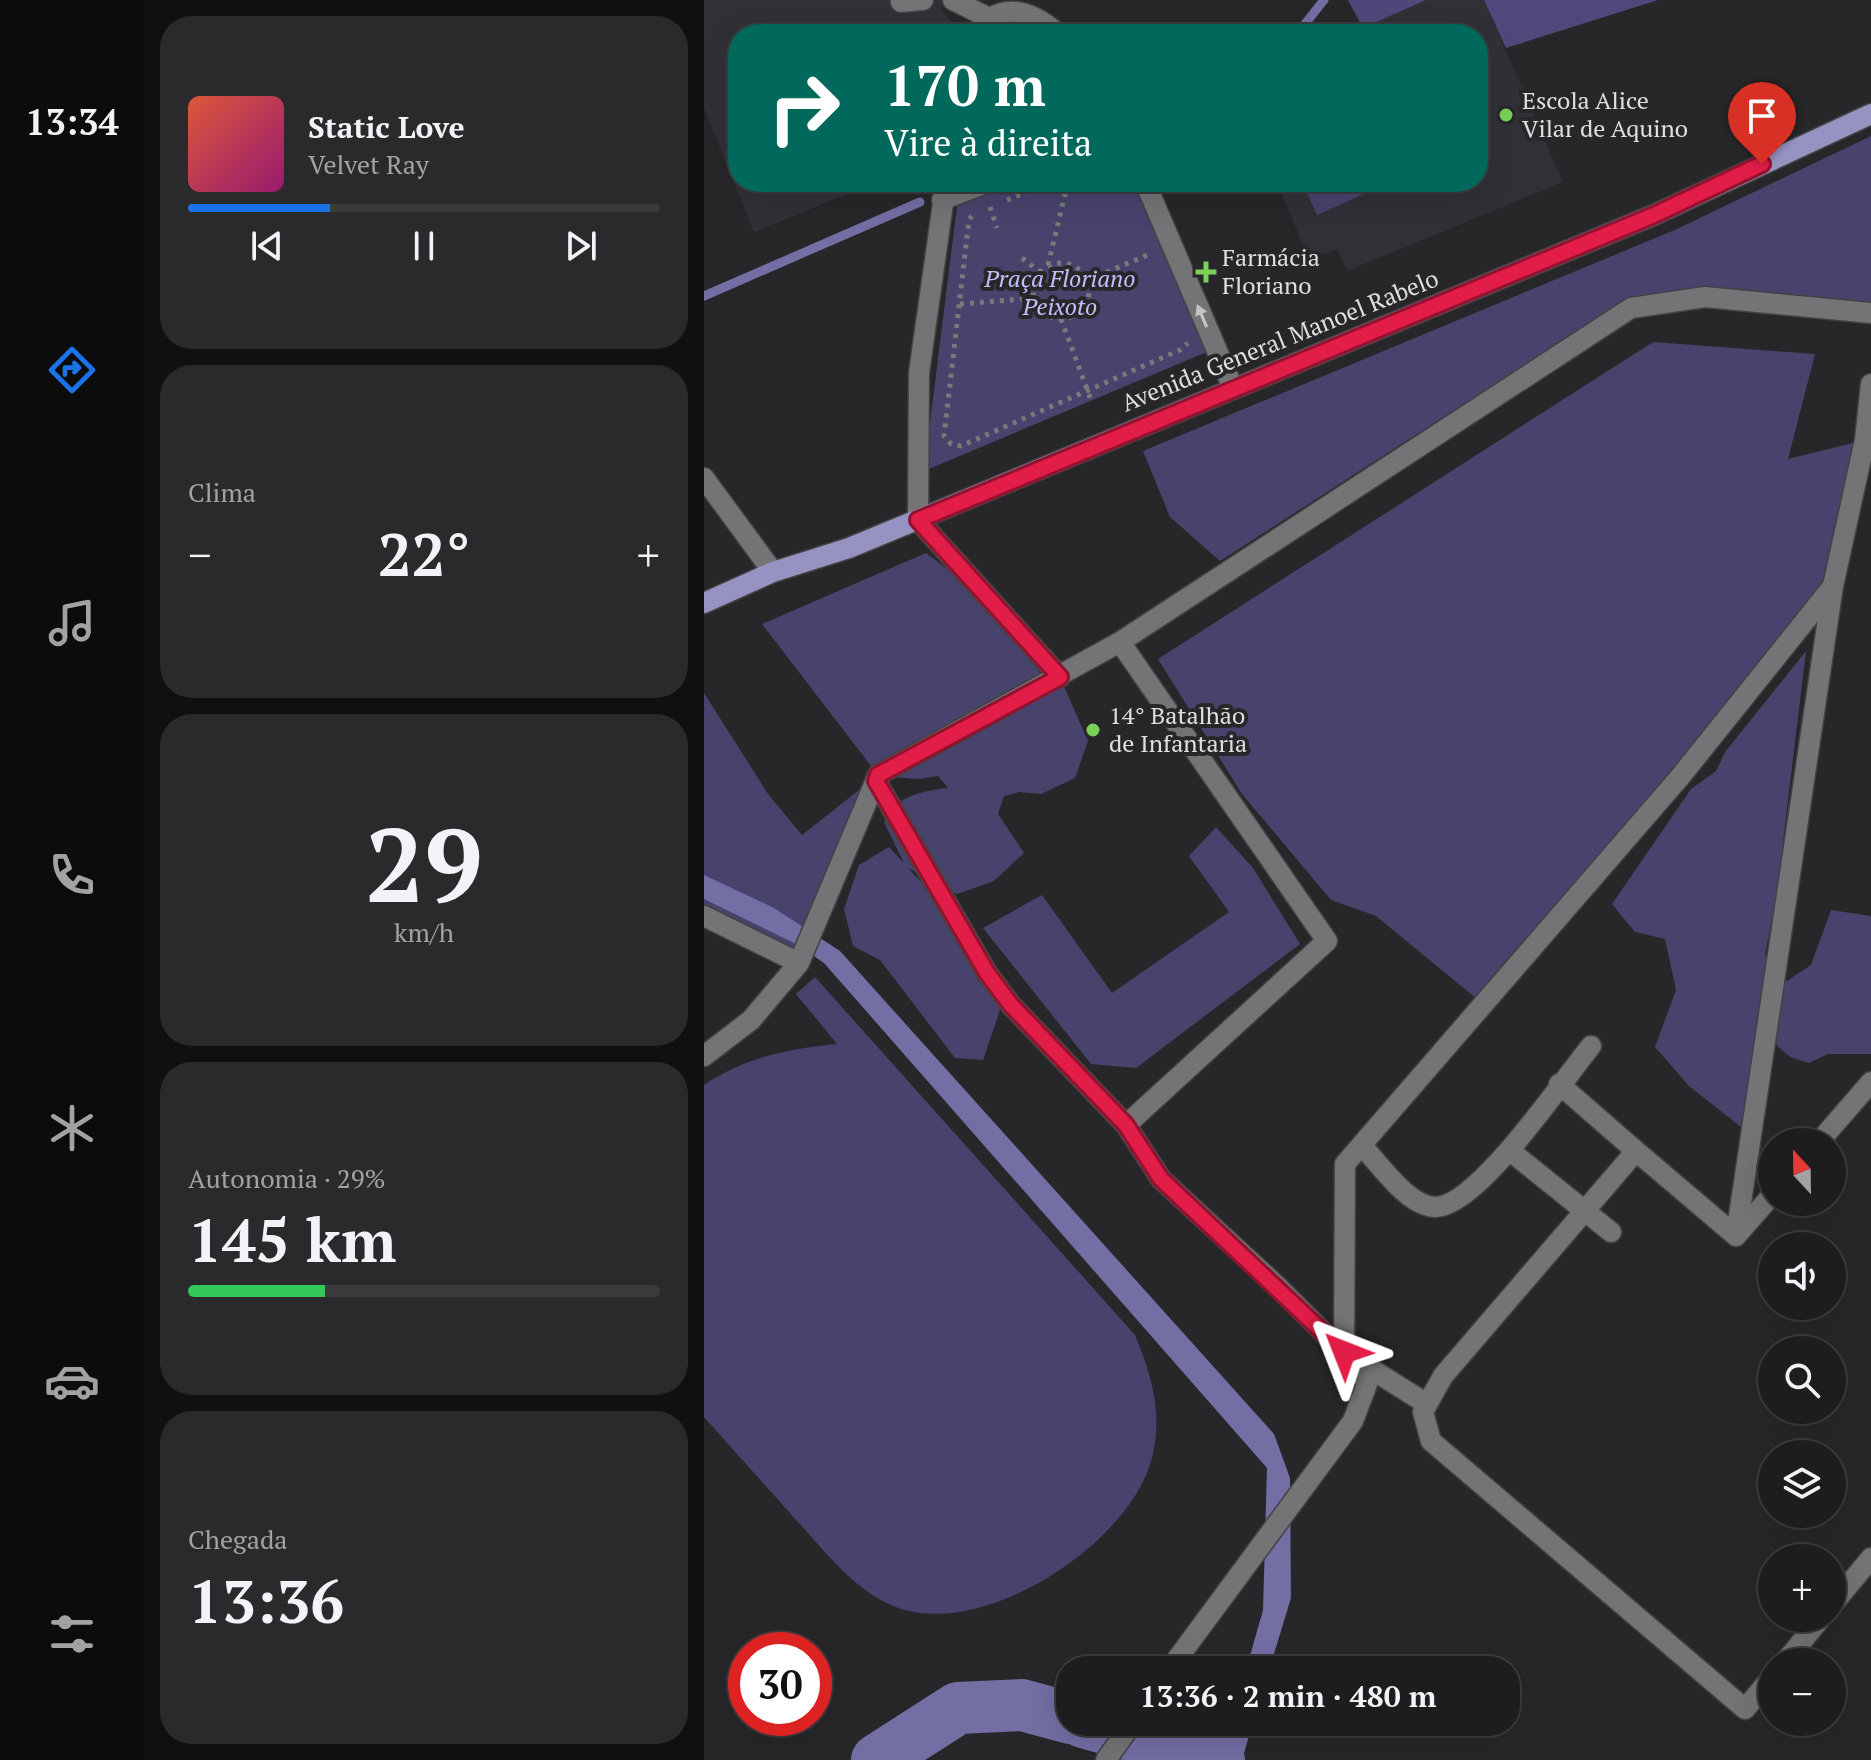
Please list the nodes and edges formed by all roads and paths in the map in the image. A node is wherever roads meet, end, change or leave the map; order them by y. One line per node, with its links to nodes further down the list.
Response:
1 (923, 0): 3 (street)
2 (953, 0): 4 (street)
3 (901, 2)
4 (980, 24)
5 (985, 24): 6 (street)
6 (1047, 24)
7 (1871, 114): 25 (main road, Avenida General Manoel Rabelo)
8 (944, 192): 29 (street)
9 (1066, 192): 16 (path)
10 (1149, 192): 25 (street, one-way to 10)
11 (990, 207): 13 (path)
12 (969, 219): 20 (path)
13 (997, 228)
14 (1157, 251): 18 (path)
15 (1022, 258): 17 (path)
16 (1048, 266): 17 (path); 18 (path)
17 (1040, 272): 19 (path)
18 (1088, 280): 22 (path)
19 (1034, 298): 20 (path); 22 (path)
20 (960, 304): 26 (path)
21 (1871, 313): 33 (street)
22 (1061, 319): 26 (path)
23 (1191, 340): 26 (path)
24 (1871, 384): 31 (street)
25 (1233, 388): 29 (main road, Avenida General Manoel Rabelo)
26 (1088, 390): 27 (path)
27 (1091, 400)
28 (704, 478): 30 (street)
29 (918, 520): 30 (main road, Avenida General Manoel Rabelo); 34 (street)
30 (773, 572): 32 (main road, Avenida General Manoel Rabelo)
31 (1833, 586): 44 (street); 50 (street)
32 (704, 603)
33 (1120, 642): 34 (street); 42 (street)
34 (1060, 677): 35 (street)
35 (876, 781): 37 (street); 42 (street)
36 (704, 916): 37 (street)
37 (799, 963): 39 (street)
38 (1591, 1046): 41 (street)
39 (704, 1056)
40 (1871, 1082): 43 (street)
41 (1559, 1084): 45 (street); 46 (street)
42 (1126, 1125): 51 (street)
43 (1831, 1128)
44 (1362, 1146): 45 (street); 51 (street)
45 (1509, 1150): 47 (street)
46 (1636, 1151): 47 (street); 50 (street)
47 (1585, 1211): 49 (street); 52 (street)
48 (1758, 1211): 50 (street)
49 (1611, 1232)
50 (1736, 1236)
51 (1344, 1352): 52 (street); 57 (street)
52 (1427, 1404): 58 (street)
53 (1871, 1558): 54 (street)
54 (1846, 1588)
55 (1810, 1632): 56 (street)
56 (1796, 1648)
57 (1179, 1656)
58 (1758, 1694)
59 (1123, 1736): 60 (street)
60 (1106, 1760)

